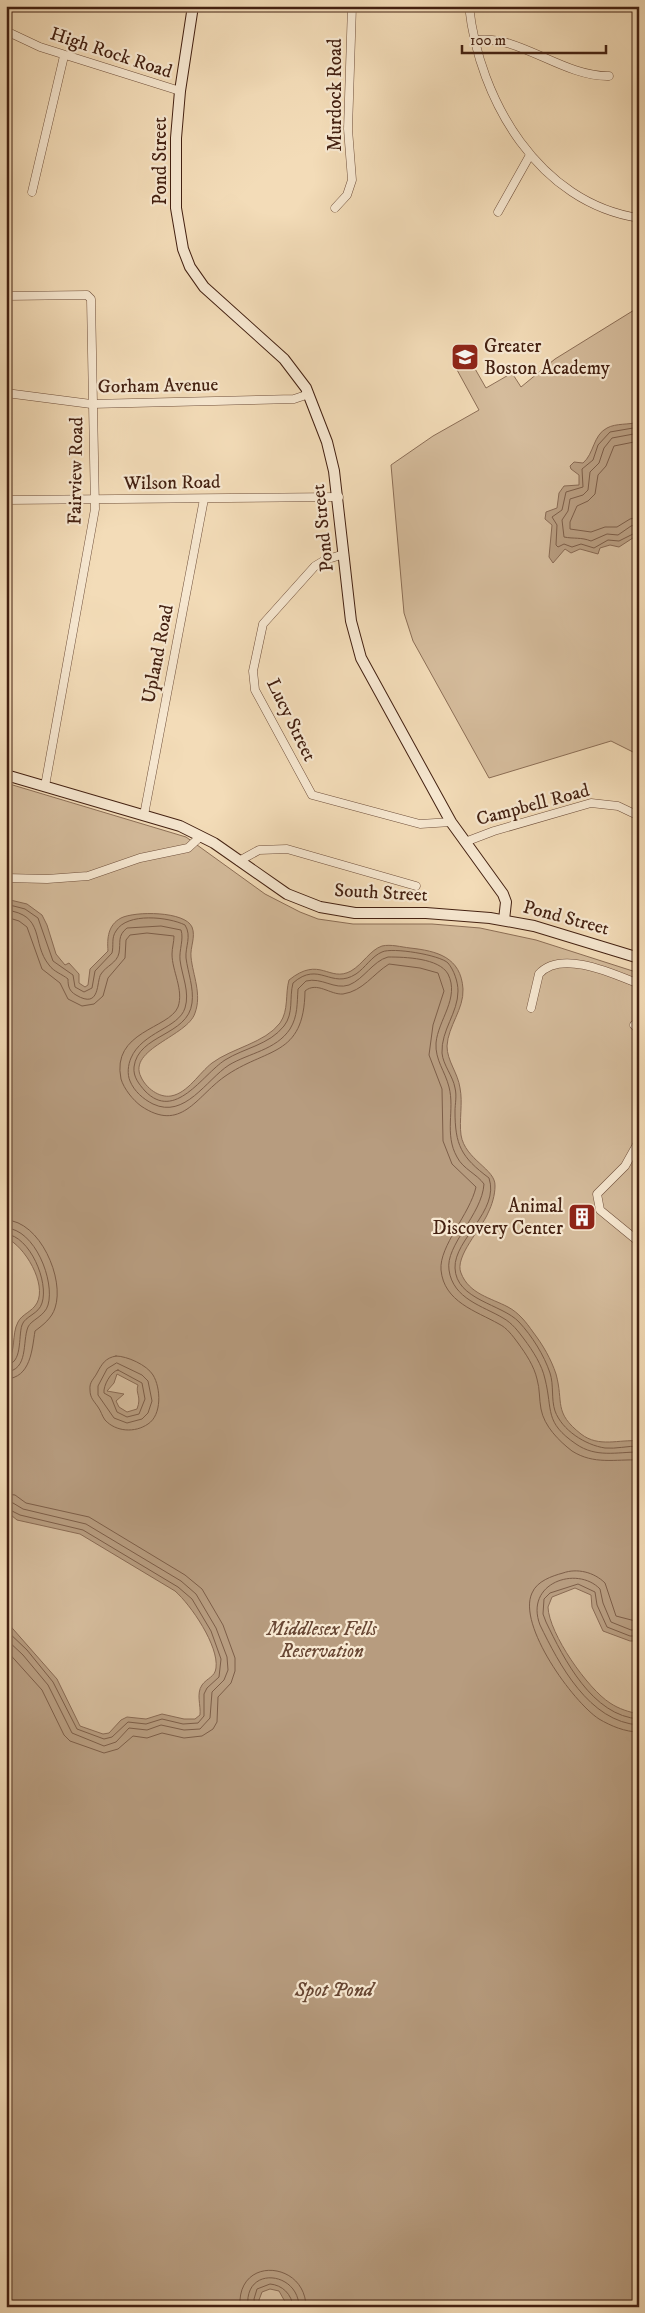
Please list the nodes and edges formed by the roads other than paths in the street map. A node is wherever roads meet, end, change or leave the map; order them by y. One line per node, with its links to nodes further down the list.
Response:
1 (193, 6): 8 (street, Pond Street)
2 (352, 6): 11 (street, Murdock Road)
3 (469, 6): 5 (street)
4 (6, 31): 6 (street, High Rock Road)
5 (476, 40): 7 (street); 9 (street)
6 (64, 56): 8 (street, High Rock Road); 10 (street)
7 (610, 76)
8 (180, 91): 16 (street, Pond Street)
9 (530, 156): 12 (street); 13 (street)
10 (32, 192)
11 (335, 208)
12 (498, 212)
13 (639, 218)
14 (6, 296): 17 (street, Fairview Road)
15 (6, 393): 17 (street, Gorham Avenue)
16 (309, 394): 17 (street, Gorham Avenue); 18 (street, Pond Street)
17 (94, 404): 21 (street, Fairview Road)
18 (339, 497): 19 (street, Wilson Road); 22 (street, Pond Street)
19 (204, 499): 21 (street, Wilson Road); 25 (street, Upland Road)
20 (6, 500): 21 (street, Wilson Road)
21 (95, 500): 24 (street, Fairview Road)
22 (344, 554): 27 (street, Pond Street); 27 (street, Lucy Street)
23 (6, 775): 24 (street, South Street)
24 (45, 786): 25 (street, South Street)
25 (144, 815): 28 (street, South Street)
26 (639, 816): 29 (street, Campbell Road)
27 (451, 822): 29 (street, Pond Street)
28 (201, 836): 30 (street, South Street); 31 (street)
29 (465, 842): 33 (street, Pond Street)
30 (239, 861): 32 (street, South Street); 33 (street, South Street)
31 (6, 878)
32 (416, 886)
33 (504, 920): 34 (street, Pond Street)
34 (639, 958)
35 (639, 984): 36 (street)
36 (531, 1008)
37 (639, 1141): 38 (street)
38 (639, 1242)

